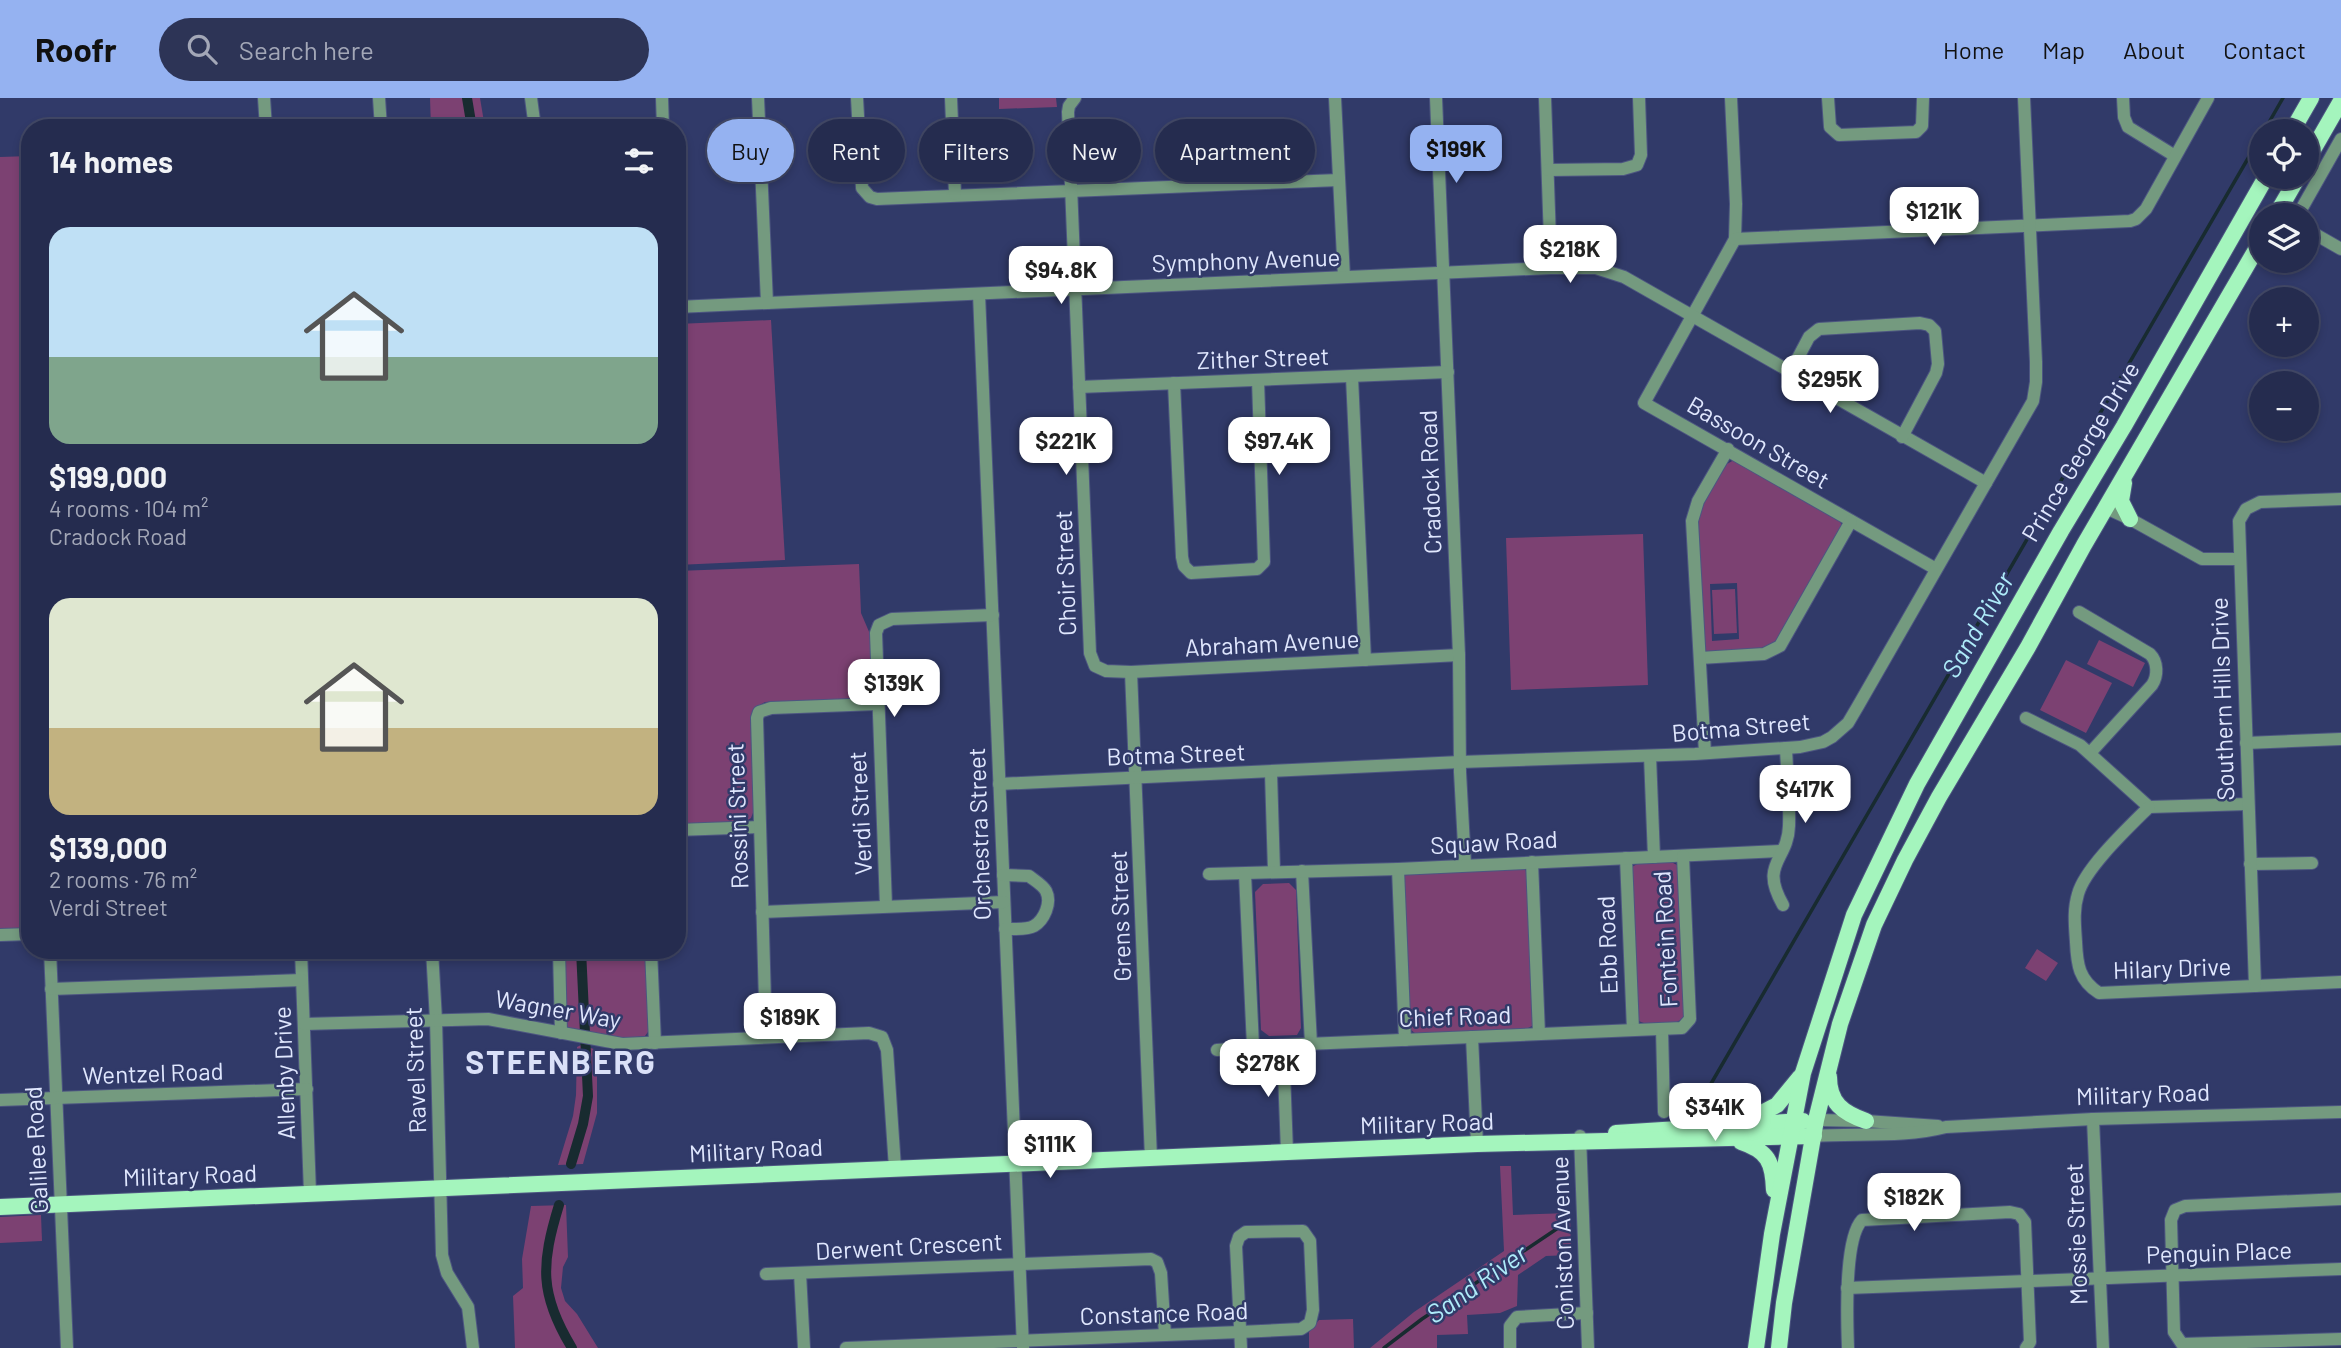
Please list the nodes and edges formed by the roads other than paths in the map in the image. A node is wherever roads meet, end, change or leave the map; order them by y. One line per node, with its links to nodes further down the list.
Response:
1 (264, 98): 21 (street)
2 (379, 98): 22 (street)
3 (531, 98): 23 (street)
4 (662, 98): 24 (street)
5 (758, 98): 45 (street)
6 (857, 98): 33 (street)
7 (951, 98): 33 (street)
8 (1335, 98): 30 (street)
9 (1436, 98): 41 (street, Cradock Road)
10 (1545, 98): 29 (street)
11 (1639, 98): 29 (street)
12 (1731, 98): 37 (street)
13 (1828, 98): 14 (street)
14 (1923, 98)
15 (2024, 98): 35 (street, Botma Street)
16 (2123, 98): 28 (street)
17 (2208, 98): 28 (street)
18 (2311, 98): 25 (main road)
19 (2341, 101): 26 (main road)
20 (1072, 102): 32 (street, Choir Street)
21 (265, 119)
22 (380, 119)
23 (534, 119)
24 (663, 119)
25 (2299, 119)
26 (2319, 139)
27 (2341, 139): 34 (street)
28 (2175, 156): 35 (street)
29 (1548, 170): 40 (street)
30 (1339, 180): 32 (street); 42 (street)
31 (2259, 189): 133 (main road, Prince George Drive)
32 (1071, 191): 33 (street); 43 (street, Choir Street)
33 (955, 194)
34 (2305, 203)
35 (2030, 226): 37 (street); 57 (street, Botma Street)
36 (2319, 236): 38 (street)
37 (1735, 239): 47 (street)
38 (2341, 249)
39 (2249, 262): 56 (main road, Prince George Drive)
40 (1552, 268): 41 (street, Symphony Avenue); 47 (street, Symphony Avenue)
41 (1444, 274): 42 (street, Symphony Avenue); 48 (street, Cradock Road)
42 (1344, 278): 43 (street, Symphony Avenue)
43 (1076, 289): 44 (street, Symphony Avenue); 53 (street, Choir Street)
44 (979, 294): 45 (street, Symphony Avenue); 65 (street, Orchestra Street)
45 (767, 303): 46 (street, Symphony Avenue)
46 (686, 307)
47 (1691, 316): 49 (street, Symphony Avenue); 55 (street, Bassoon Street)
48 (1448, 372): 50 (street, Zither Street); 66 (street, Cradock Road)
49 (1790, 373): 54 (street, Symphony Avenue); 54 (street)
50 (1352, 377): 51 (street, Zither Street); 68 (street)
51 (1258, 380): 52 (street, Zither Street); 52 (street)
52 (1174, 383): 53 (street, Zither Street)
53 (1079, 387): 69 (street, Choir Street)
54 (1902, 437): 57 (street, Symphony Avenue)
55 (1728, 449): 61 (street, Bassoon Street); 67 (street)
56 (2137, 455): 59 (main road, Prince George Drive); 60 (main road)
57 (1986, 483): 63 (street, Botma Street)
58 (2341, 499): 62 (street, Southern Hills Drive)
59 (2106, 508): 60 (street); 132 (main road, Prince George Drive)
60 (2130, 519): 62 (street)
61 (1851, 521): 63 (street, Bassoon Street); 67 (street)
62 (2239, 559): 74 (street, Southern Hills Drive)
63 (1936, 569): 75 (street, Botma Street)
64 (2079, 612): 77 (street)
65 (993, 615): 71 (street, Verdi Street); 82 (street, Orchestra Street)
66 (1459, 655): 68 (street, Abraham Avenue); 79 (street, Cradock Road)
67 (1700, 658): 76 (street)
68 (1365, 660): 70 (street, Abraham Avenue)
69 (1092, 661): 70 (street, Abraham Avenue)
70 (1131, 672): 81 (street, Grens Street)
71 (877, 704): 85 (street, Rossini Street); 103 (street, Verdi Street)
72 (2026, 718): 77 (street)
73 (2341, 739): 74 (street)
74 (2246, 743): 83 (street, Southern Hills Drive)
75 (1786, 748): 76 (street, Botma Street); 87 (street)
76 (1705, 753): 78 (street, Botma Street)
77 (2090, 753): 84 (street)
78 (1650, 756): 79 (street, Botma Street); 89 (street)
79 (1460, 762): 80 (street, Botma Street); 93 (street, Cradock Road)
80 (1271, 773): 81 (street, Botma Street); 96 (street)
81 (1137, 778): 82 (street, Botma Street); 148 (street, Grens Street)
82 (999, 784): 100 (street, Orchestra Street)
83 (2248, 804): 84 (street); 94 (street, Southern Hills Drive)
84 (2149, 807): 115 (street, Hilary Drive)
85 (760, 827): 86 (street); 104 (street, Rossini Street)
86 (686, 830)
87 (1782, 851): 88 (street, Squaw Road); 102 (street)
88 (1683, 856): 89 (street, Squaw Road); 117 (street, Fontein Road)
89 (1654, 857): 90 (street, Squaw Road)
90 (1626, 858): 91 (street, Squaw Road); 121 (street, Ebb Road)
91 (1532, 862): 93 (street, Squaw Road); 123 (street)
92 (2312, 863): 94 (street)
93 (1465, 864): 95 (street, Squaw Road)
94 (2250, 864): 115 (street, Southern Hills Drive)
95 (1398, 869): 97 (street, Squaw Road); 126 (street)
96 (1274, 871): 97 (street, Squaw Road); 99 (street, Squaw Road)
97 (1303, 871): 128 (street)
98 (1209, 874): 99 (street, Squaw Road)
99 (1245, 874): 130 (street)
100 (1003, 876): 101 (street, Orchestra Street); 105 (street)
101 (1004, 902): 103 (street); 105 (street, Orchestra Street)
102 (1783, 905)
103 (886, 906): 104 (street)
104 (762, 912): 124 (street, Rossini Street)
105 (1005, 929): 149 (street, Orchestra Street)
106 (21, 934): 107 (street)
107 (0, 935)
108 (50, 959): 116 (street, Galilee Road)
109 (301, 959): 113 (street, Allenby Drive)
110 (433, 959): 118 (street, Ravel Street)
111 (559, 959): 122 (street)
112 (651, 959): 127 (street)
113 (302, 980): 116 (street); 119 (street, Allenby Drive)
114 (2341, 982): 115 (street, Hilary Drive)
115 (2255, 986)
116 (51, 989): 135 (street, Galilee Road)
117 (1690, 1019): 120 (street, Chief Road)
118 (436, 1020): 119 (street, Wagner Way); 122 (street, Wagner Way); 151 (street, Ravel Street)
119 (304, 1024): 134 (street, Allenby Drive)
120 (1662, 1029): 121 (street, Chief Road); 137 (street)
121 (1633, 1031): 123 (street, Chief Road)
122 (561, 1033): 127 (street, Wagner Way)
123 (1539, 1034): 125 (street, Chief Road)
124 (766, 1037): 127 (street, Wagner Way); 150 (street, Wagner Way)
125 (1472, 1037): 126 (street, Chief Road); 146 (street)
126 (1405, 1040): 128 (street, Chief Road)
127 (655, 1043)
128 (1311, 1044): 129 (street, Chief Road)
129 (1283, 1045): 130 (street, Chief Road); 147 (street)
130 (1253, 1046): 131 (street, Chief Road)
131 (1217, 1050)
132 (1830, 1060): 140 (main road); 142 (main road, Prince George Drive)
133 (1803, 1073): 143 (main road, Prince George Drive); 144 (main road)
134 (307, 1089): 135 (street, Wentzel Road); 152 (street, Allenby Drive)
135 (55, 1099): 136 (street, Wentzel Road); 154 (street, Galilee Road)
136 (0, 1100)
137 (1664, 1112)
138 (2341, 1112): 139 (street, Military Road)
139 (2093, 1119): 141 (street, Military Road); 162 (street, Mossie Street)
140 (1866, 1121): 141 (street, Military Road); 142 (street, Military Road)
141 (1946, 1127): 142 (street, Military Road)
142 (1815, 1128): 143 (main road, Military Road); 178 (main road, Prince George Drive)
143 (1791, 1129): 144 (main road, Military Road); 156 (main road, Prince George Drive)
144 (1731, 1131): 145 (main road, Military Road); 156 (main road)
145 (1580, 1139): 146 (main road, Military Road); 165 (street, Coniston Avenue)
146 (1477, 1144): 147 (main road, Military Road)
147 (1287, 1152): 148 (main road, Military Road)
148 (1151, 1158): 149 (main road, Military Road)
149 (1016, 1163): 150 (main road, Military Road); 157 (street)
150 (895, 1168): 151 (main road, Military Road)
151 (440, 1188): 152 (main road, Military Road); 171 (street, Ravel Street)
152 (310, 1193): 154 (main road, Military Road)
153 (2341, 1199): 161 (street)
154 (61, 1204): 155 (main road, Military Road); 170 (street, Galilee Road)
155 (0, 1207)
156 (1772, 1234): 177 (main road, Prince George Drive)
157 (1020, 1263): 159 (street, Derwent Crescent); 167 (street, Derwent Crescent); 169 (street)
158 (2341, 1269): 161 (street, Penguin Place)
159 (800, 1273): 160 (street, Derwent Crescent); 172 (street, Derwent Crescent)
160 (766, 1274)
161 (2173, 1276): 162 (street, Penguin Place); 168 (street)
162 (2100, 1279): 163 (street, Penguin Place); 181 (street, Mossie Street)
163 (2028, 1282): 164 (street, Penguin Place); 164 (street); 180 (street)
164 (1847, 1289): 179 (street)
165 (1587, 1313): 175 (street); 176 (street, Coniston Avenue)
166 (1240, 1332): 166 (street, Constance Road); 167 (street, Constance Road); 174 (street)
167 (1165, 1335): 169 (street, Constance Road)
168 (2341, 1339)
169 (1023, 1344): 173 (street, Constance Road)
170 (67, 1348)
171 (473, 1348)
172 (804, 1348)
173 (846, 1348)
174 (1241, 1348)
175 (1510, 1348)
176 (1588, 1348)
177 (1756, 1348)
178 (1779, 1348)
179 (1848, 1348)
180 (2026, 1348)
181 (2103, 1348)

